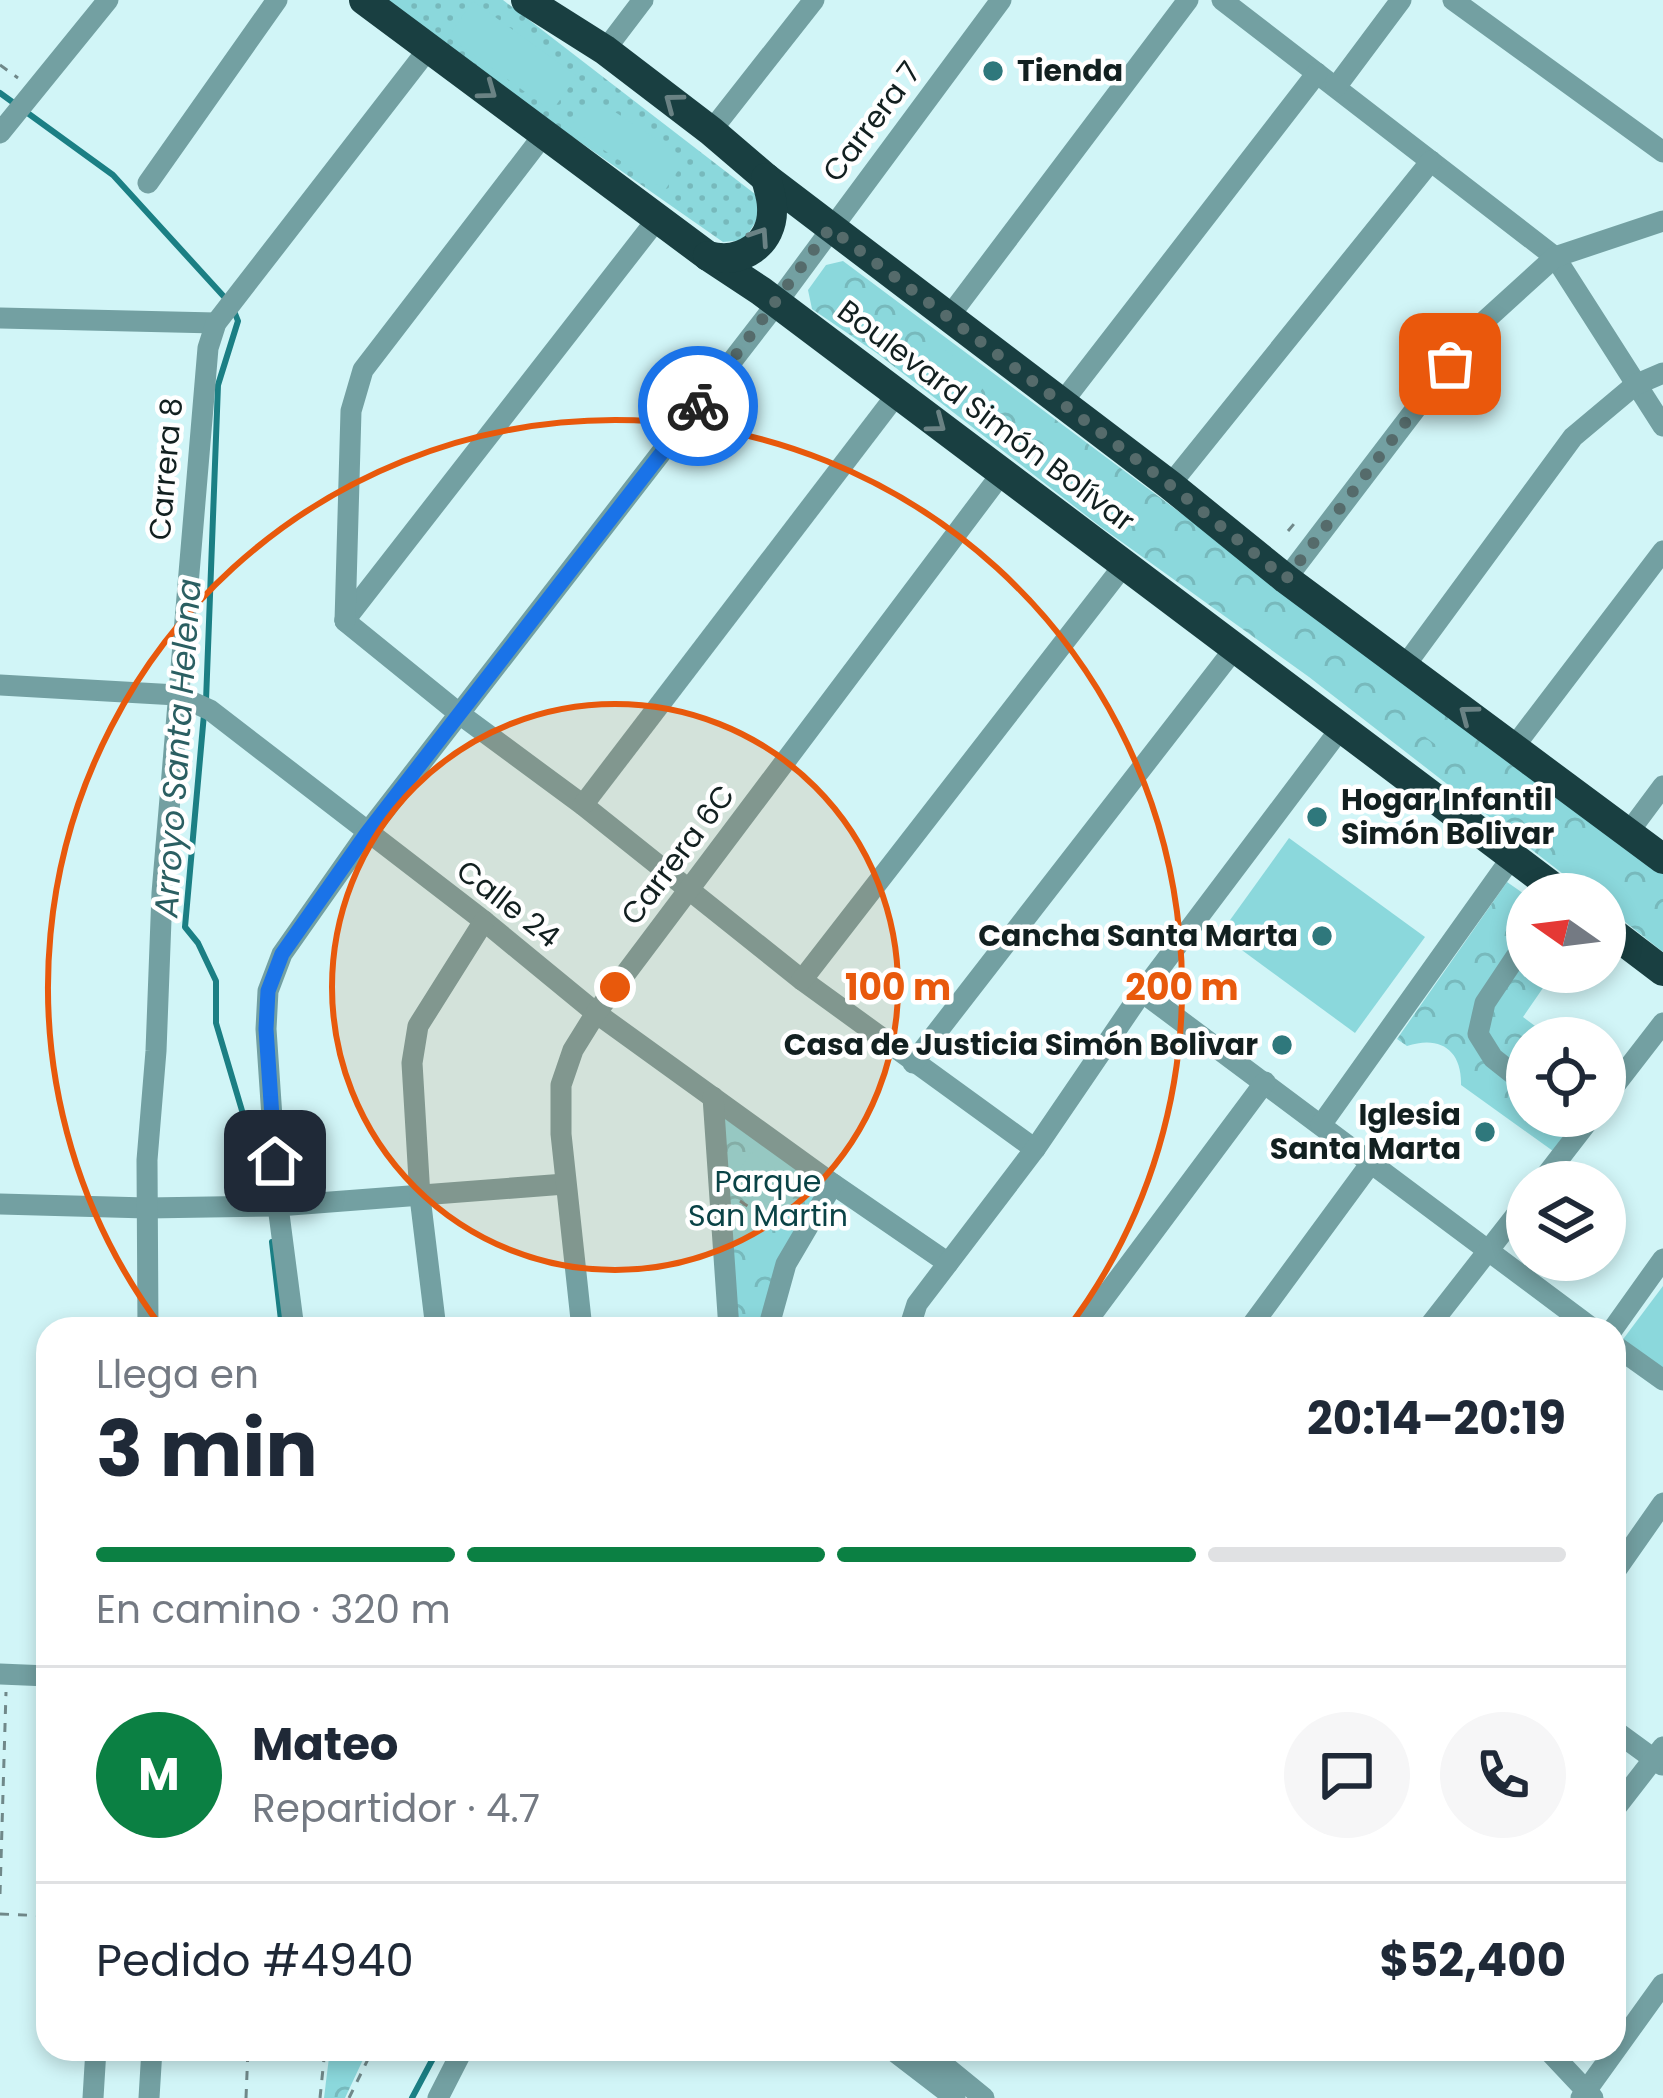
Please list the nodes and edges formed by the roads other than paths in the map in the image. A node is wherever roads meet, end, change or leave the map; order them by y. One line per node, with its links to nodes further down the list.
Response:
1 (109, 0): 16 (street)
2 (278, 0): 22 (street)
3 (364, 0): 12 (highway, Boulevard Simón Bolívar)
4 (526, 0): 13 (highway, Boulevard Simón Bolívar)
5 (643, 0): 13 (street)
6 (814, 0): 17 (street)
7 (1001, 0): 25 (street, Carrera 7)
8 (1188, 0): 30 (street)
9 (1222, 0): 14 (street)
10 (1401, 0): 15 (street)
11 (1453, 0): 19 (street)
12 (429, 48): 18 (highway, Boulevard Simón Bolívar, one-way to 18); 31 (street, Carrera 8)
13 (605, 50): 17 (highway, Boulevard Simón Bolívar, one-way to 13)
14 (1317, 73): 15 (street); 35 (street)
15 (1336, 88): 20 (street)
16 (6, 125)
17 (711, 131): 21 (highway, Boulevard Simón Bolívar)
18 (545, 133): 23 (highway, Boulevard Simón Bolívar); 42 (street)
19 (1659, 140)
20 (1431, 161): 27 (street); 38 (street)
21 (766, 178): 25 (highway, Boulevard Simón Bolívar); 26 (highway, one-way to 21)
22 (148, 183)
23 (658, 218): 26 (highway, Boulevard Simón Bolívar); 42 (street)
24 (1663, 221): 27 (street)
25 (830, 228): 28 (street, Carrera 7); 30 (highway, Boulevard Simón Bolívar)
26 (708, 256): 28 (highway, Boulevard Simón Bolívar)
27 (1555, 257): 33 (street); 41 (street)
28 (776, 303): 34 (highway, Boulevard Simón Bolívar); 47 (street, Carrera 7)
29 (0, 317): 31 (street)
30 (948, 318): 35 (highway, Boulevard Simón Bolívar)
31 (216, 323): 46 (street, Carrera 8)
32 (1663, 373): 33 (street)
33 (1635, 385): 36 (street); 44 (street)
34 (897, 394): 37 (highway, Boulevard Simón Bolívar, one-way to 37); 51 (street)
35 (1061, 404): 38 (highway, Boulevard Simón Bolívar)
36 (1663, 426)
37 (1002, 473): 40 (highway, Boulevard Simón Bolívar); 57 (street, Carrera 6C)
38 (1170, 485): 41 (highway, Boulevard Simón Bolívar)
39 (1663, 551): 49 (street)
40 (1124, 565): 43 (highway, Boulevard Simón Bolívar); 62 (street)
41 (1286, 579): 44 (highway, Boulevard Simón Bolívar)
42 (345, 621): 47 (street)
43 (1234, 648): 48 (highway, Boulevard Simón Bolívar); 66 (street)
44 (1404, 667): 49 (highway, Boulevard Simón Bolívar, one-way to 44)
45 (0, 685): 46 (street, Calle 24)
46 (177, 695): 52 (street, Calle 24); 79 (street, Carrera 8)
47 (461, 715): 51 (street); 52 (street, Carrera 7)
48 (1341, 728): 54 (highway, Boulevard Simón Bolívar); 63 (street)
49 (1514, 748): 53 (highway, Boulevard Simón Bolívar)
50 (1663, 786): 53 (street)
51 (583, 805): 57 (street)
52 (367, 833): 58 (street, Calle 24); 78 (street, Carrera 7)
53 (1628, 833): 55 (highway, Boulevard Simón Bolívar)
54 (1512, 857): 56 (highway, Boulevard Simón Bolívar); 71 (street)
55 (1663, 859)
56 (1534, 873)
57 (689, 891): 62 (street); 64 (street, Carrera 6C)
58 (484, 922): 64 (street, Calle 24); 76 (street)
59 (1626, 943): 61 (highway)
60 (1506, 971): 67 (street)
61 (1663, 971)
62 (802, 980): 66 (street)
63 (1142, 992): 69 (street); 72 (street)
64 (596, 1013): 70 (street, Calle 24); 74 (street, Carrera 6C)
65 (1663, 1022): 68 (street)
66 (914, 1063): 72 (street)
67 (1506, 1069)
68 (1626, 1070)
69 (1265, 1082): 71 (street); 91 (street)
70 (713, 1097): 75 (street, Calle 24); 88 (street)
71 (1321, 1125): 73 (street)
72 (1035, 1149): 83 (street)
73 (1372, 1163): 81 (street); 92 (street)
74 (565, 1184): 76 (street); 87 (street, Carrera 6C)
75 (833, 1184): 83 (street, Calle 24); 89 (street)
76 (420, 1197): 78 (street); 86 (street)
77 (0, 1204): 79 (street)
78 (278, 1206): 79 (street); 85 (street, Carrera 7)
79 (147, 1208): 84 (street, Carrera 8)
80 (1506, 1229): 81 (street)
81 (1489, 1251): 93 (street); 94 (street)
82 (1663, 1259): 95 (street)
83 (948, 1263): 90 (street)
84 (148, 1317)
85 (292, 1317)
86 (435, 1317)
87 (581, 1317)
88 (728, 1317)
89 (771, 1317)
90 (913, 1317)
91 (1090, 1317)
92 (1258, 1317)
93 (1437, 1317)
94 (1577, 1317)
95 (1622, 1317)
96 (1626, 1354): 97 (street)
97 (1663, 1380)
98 (1663, 1503): 99 (street)
99 (1626, 1556)
100 (3, 1674): 101 (street)
101 (36, 1675)
102 (1626, 1737): 103 (street)
103 (1660, 1758): 104 (street)
104 (1626, 1796)
105 (1663, 1984): 106 (street)
106 (1626, 2039)
107 (95, 2061): 115 (street)
108 (151, 2061): 116 (street)
109 (457, 2061): 117 (street)
110 (907, 2061): 118 (street)
111 (939, 2061): 119 (street)
112 (1557, 2061): 114 (street)
113 (1611, 2061): 114 (street)
114 (1587, 2096)
115 (93, 2098)
116 (149, 2098)
117 (438, 2098)
118 (955, 2098)
119 (984, 2098)

